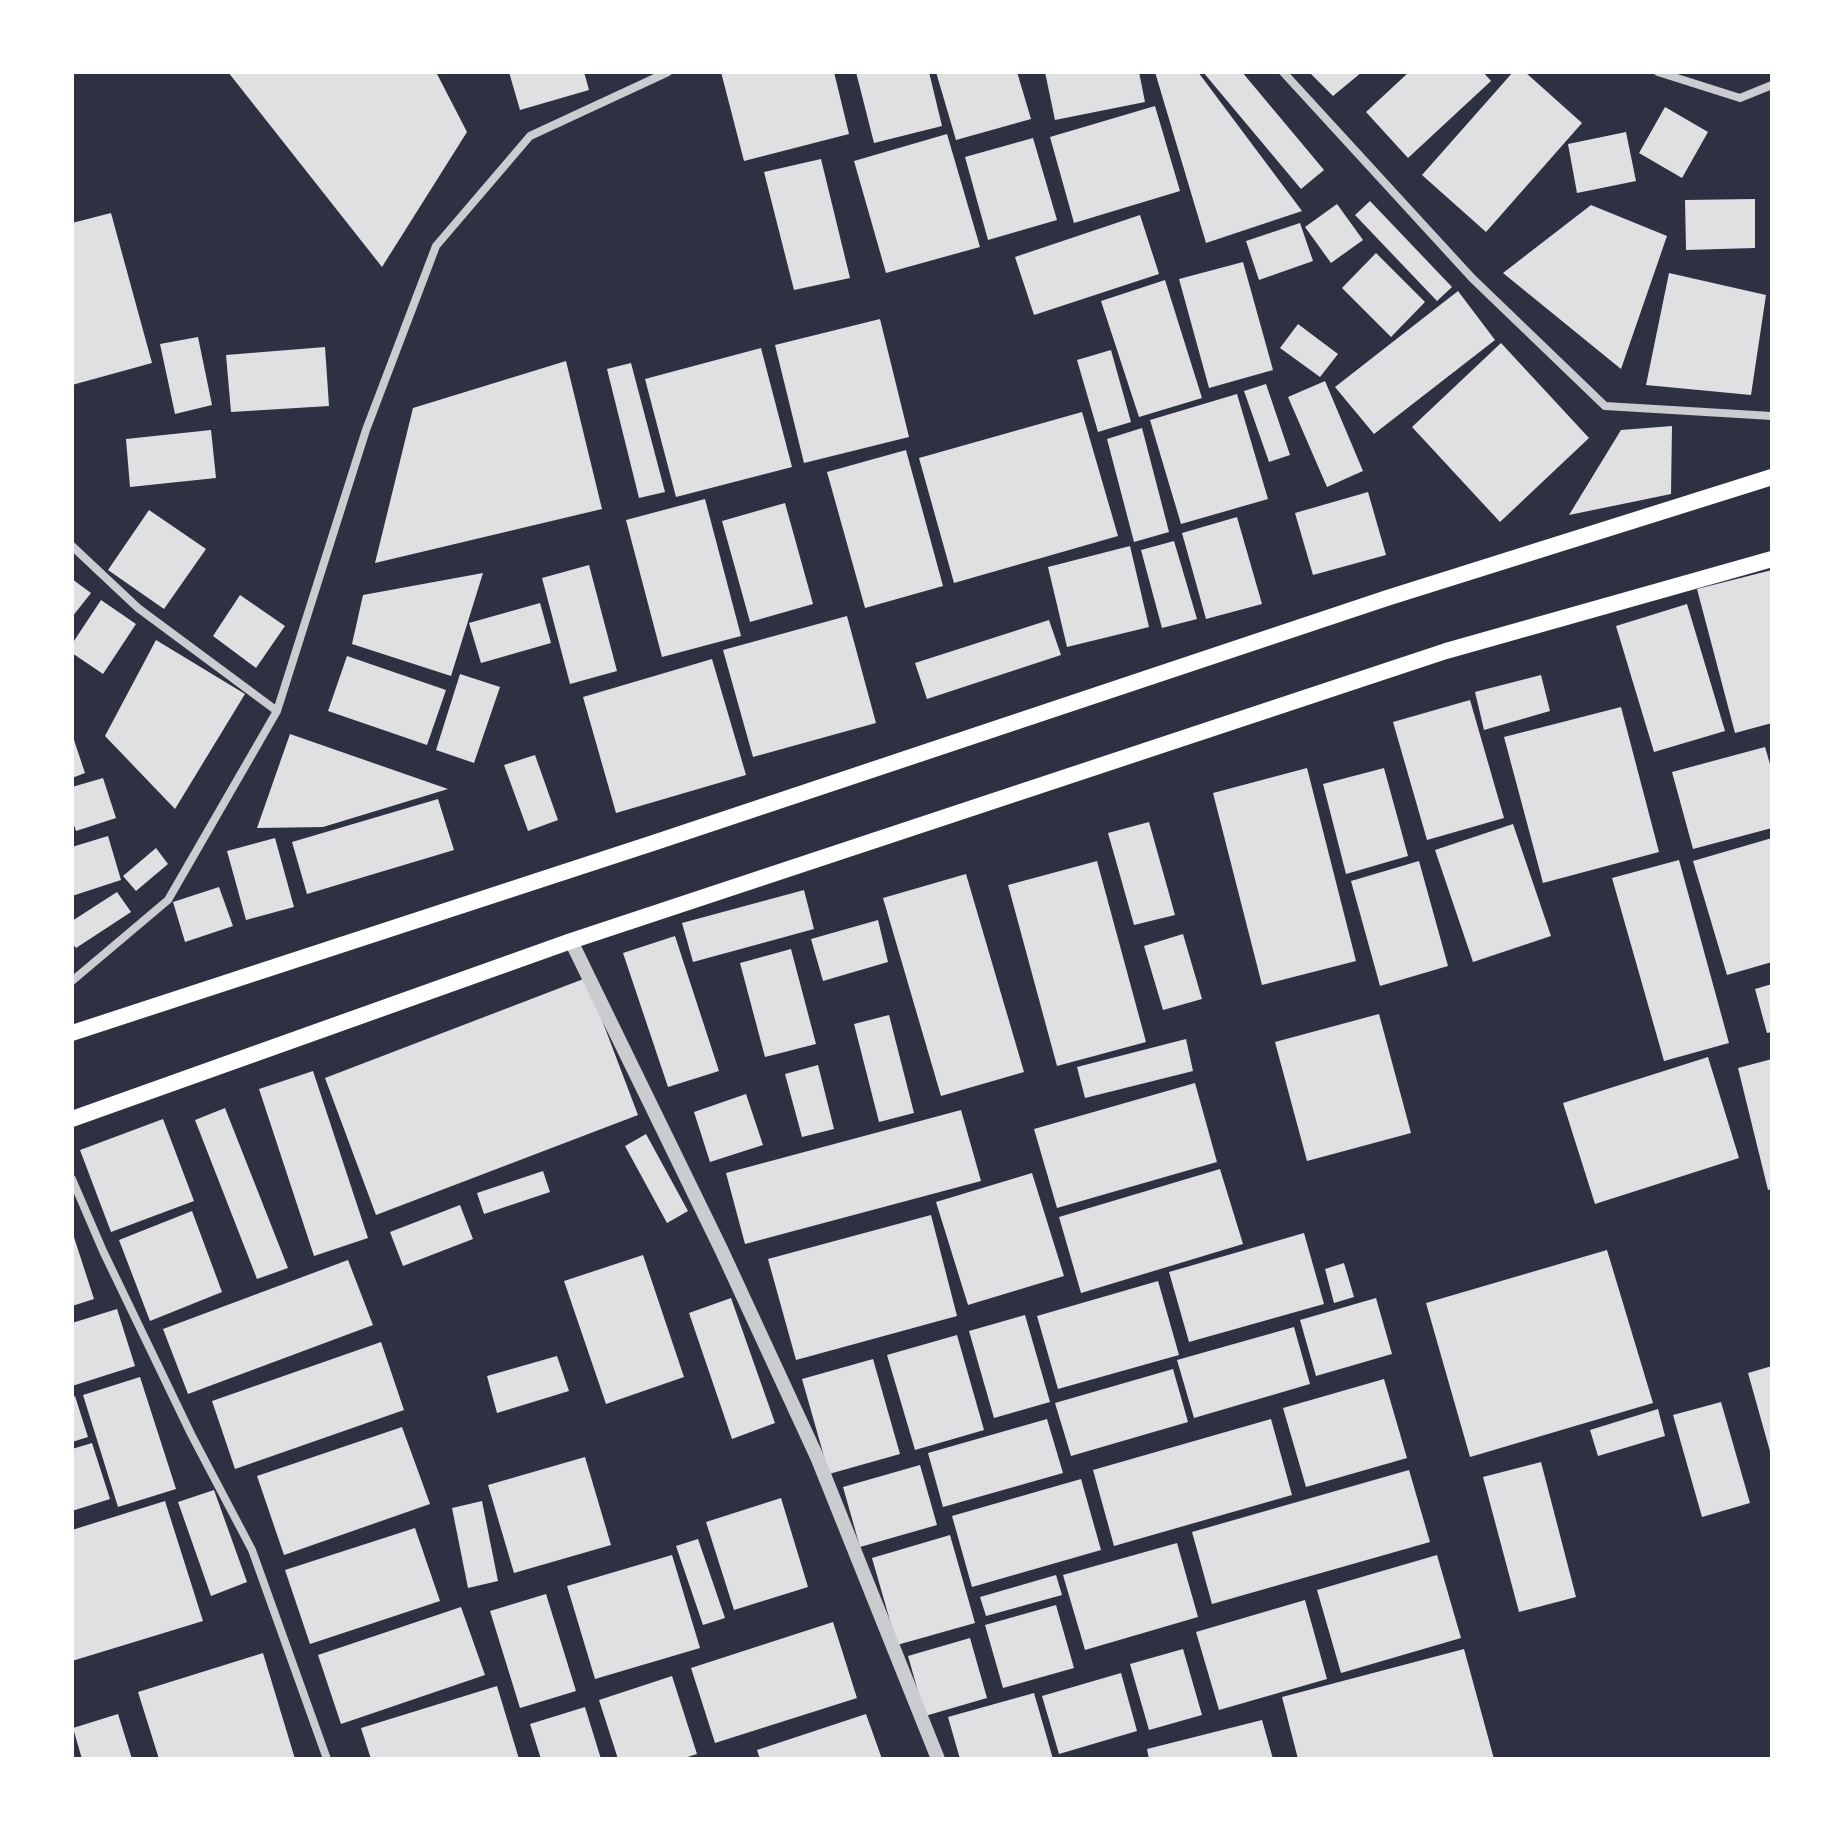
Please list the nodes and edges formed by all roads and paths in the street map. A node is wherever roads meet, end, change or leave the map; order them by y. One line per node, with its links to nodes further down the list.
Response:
1 (668, 72): 9 (street)
2 (1283, 72): 5 (street)
3 (1658, 72): 4 (street)
4 (1772, 85)
5 (1772, 416)
6 (1772, 477): 12 (main road)
7 (72, 546): 9 (street)
8 (1772, 559): 10 (main road)
9 (277, 711): 11 (street)
10 (571, 941): 13 (main road); 16 (street)
11 (72, 981)
12 (72, 1033)
13 (72, 1119)
14 (72, 1179): 15 (street)
15 (327, 1759)
16 (938, 1759)

